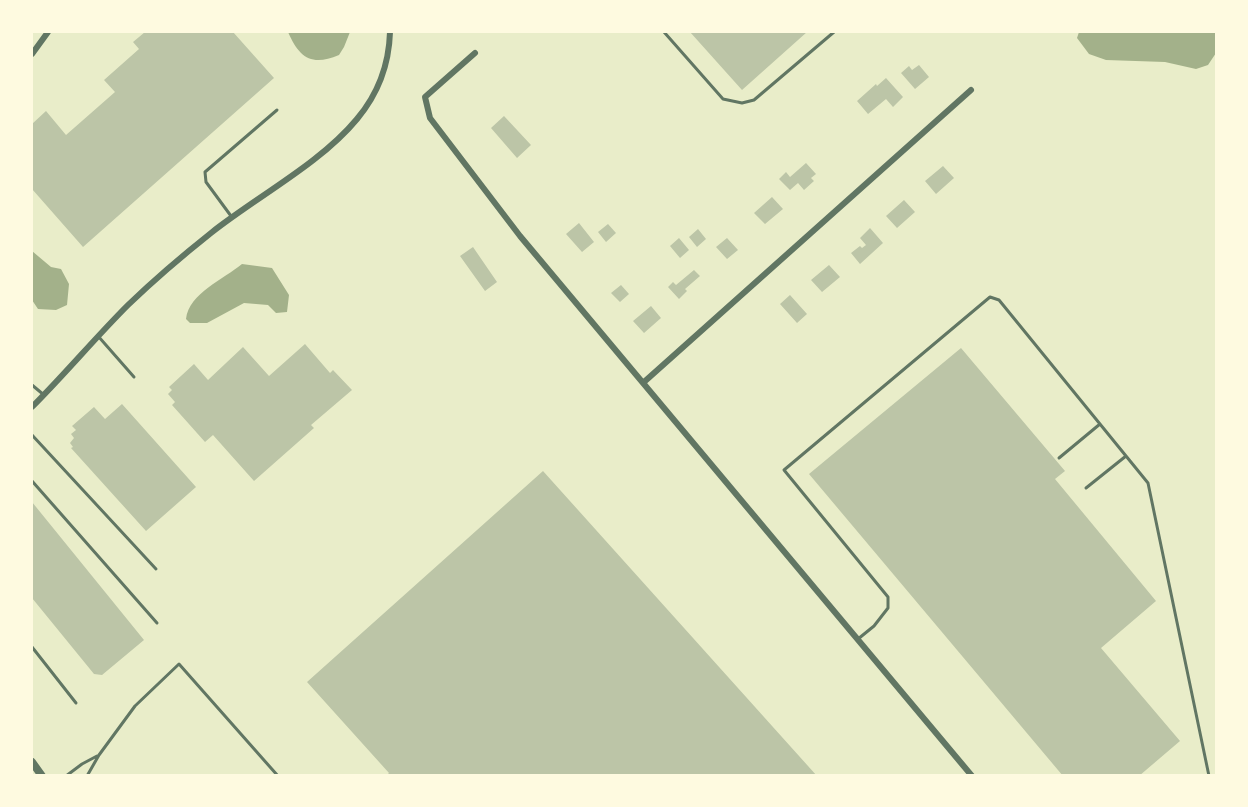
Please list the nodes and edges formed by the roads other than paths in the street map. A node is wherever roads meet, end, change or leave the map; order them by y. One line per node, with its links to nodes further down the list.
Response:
1 (48, 32): 6 (street)
2 (390, 32): 9 (street)
3 (664, 32): 4 (lane)
4 (834, 32)
5 (475, 53): 12 (street)
6 (32, 54)
7 (971, 90): 12 (street)
8 (278, 110): 9 (lane)
9 (232, 218): 10 (street)
10 (98, 336): 11 (lane); 14 (street)
11 (134, 377)
12 (644, 382): 24 (street)
13 (32, 385): 14 (lane)
14 (44, 395): 15 (street)
15 (32, 407)
16 (1100, 424): 18 (lane); 19 (lane); 24 (lane)
17 (32, 435): 22 (lane)
18 (1126, 456): 21 (lane); 34 (lane)
19 (1059, 458)
20 (32, 481): 23 (lane)
21 (1086, 488)
22 (156, 569)
23 (157, 623)
24 (858, 639): 33 (street)
25 (32, 647): 26 (lane)
26 (76, 703)
27 (99, 755): 30 (lane); 31 (lane); 32 (lane)
28 (32, 762): 29 (street)
29 (42, 776)
30 (66, 776)
31 (87, 776)
32 (278, 776)
33 (972, 776)
34 (1209, 776)

